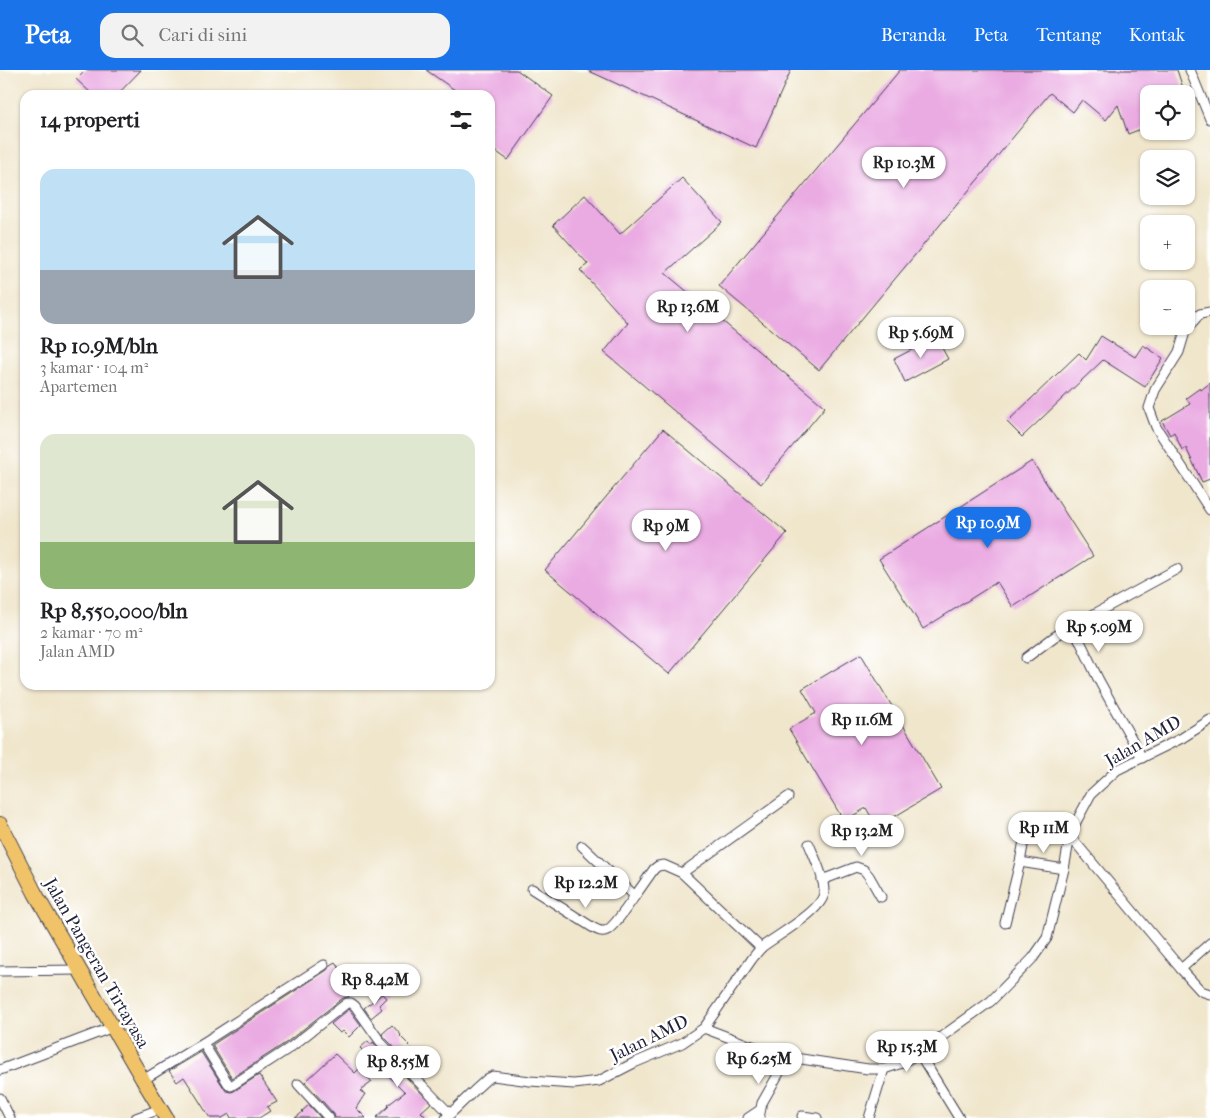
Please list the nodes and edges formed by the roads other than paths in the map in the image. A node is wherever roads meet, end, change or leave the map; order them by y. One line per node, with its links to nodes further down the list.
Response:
1 (1190, 70): 2 (street)
2 (1210, 119)
3 (1210, 312): 4 (street)
4 (1210, 510)
5 (1177, 569): 6 (street)
6 (1072, 626): 7 (street); 9 (street)
7 (1026, 658)
8 (1210, 720): 9 (street, Jalan AMD)
9 (1142, 758): 13 (street, Jalan AMD)
10 (788, 797): 18 (street)
11 (1028, 820): 16 (street)
12 (0, 824): 28 (main road, Jalan Pangeran Tirtayasa)
13 (1070, 836): 17 (street, Jalan AMD); 27 (street)
14 (810, 844): 19 (street)
15 (582, 846): 21 (street)
16 (1020, 862): 17 (street); 23 (street)
17 (1064, 869): 34 (street, Jalan AMD)
18 (682, 873): 21 (street); 25 (street)
19 (822, 880): 22 (street); 25 (street)
20 (532, 889): 21 (street)
21 (635, 896)
22 (882, 897)
23 (1005, 923)
24 (1210, 943): 27 (street)
25 (761, 948): 32 (street)
26 (324, 965): 33 (street)
27 (1181, 969): 30 (street)
28 (79, 970): 29 (street); 31 (main road, Jalan Pangeran Tirtayasa)
29 (0, 971)
30 (1210, 994)
31 (113, 1027): 37 (street); 38 (main road, Jalan Pangeran Tirtayasa)
32 (704, 1028): 35 (street, Jalan AMD); 43 (street, Jalan AMD)
33 (203, 1043): 38 (street); 43 (street)
34 (919, 1053): 36 (street, Jalan AMD); 51 (street)
35 (788, 1057): 36 (street, Jalan AMD); 42 (street)
36 (884, 1069): 50 (street)
37 (0, 1070)
38 (143, 1080): 41 (main road, Jalan Pangeran Tirtayasa)
39 (298, 1084): 47 (street)
40 (0, 1098): 45 (street)
41 (163, 1113): 46 (street)
42 (759, 1114): 48 (street)
43 (448, 1116)
44 (802, 1116): 49 (street)
45 (10, 1118)
46 (136, 1118)
47 (329, 1118)
48 (748, 1118)
49 (817, 1118)
50 (869, 1118)
51 (958, 1118)

